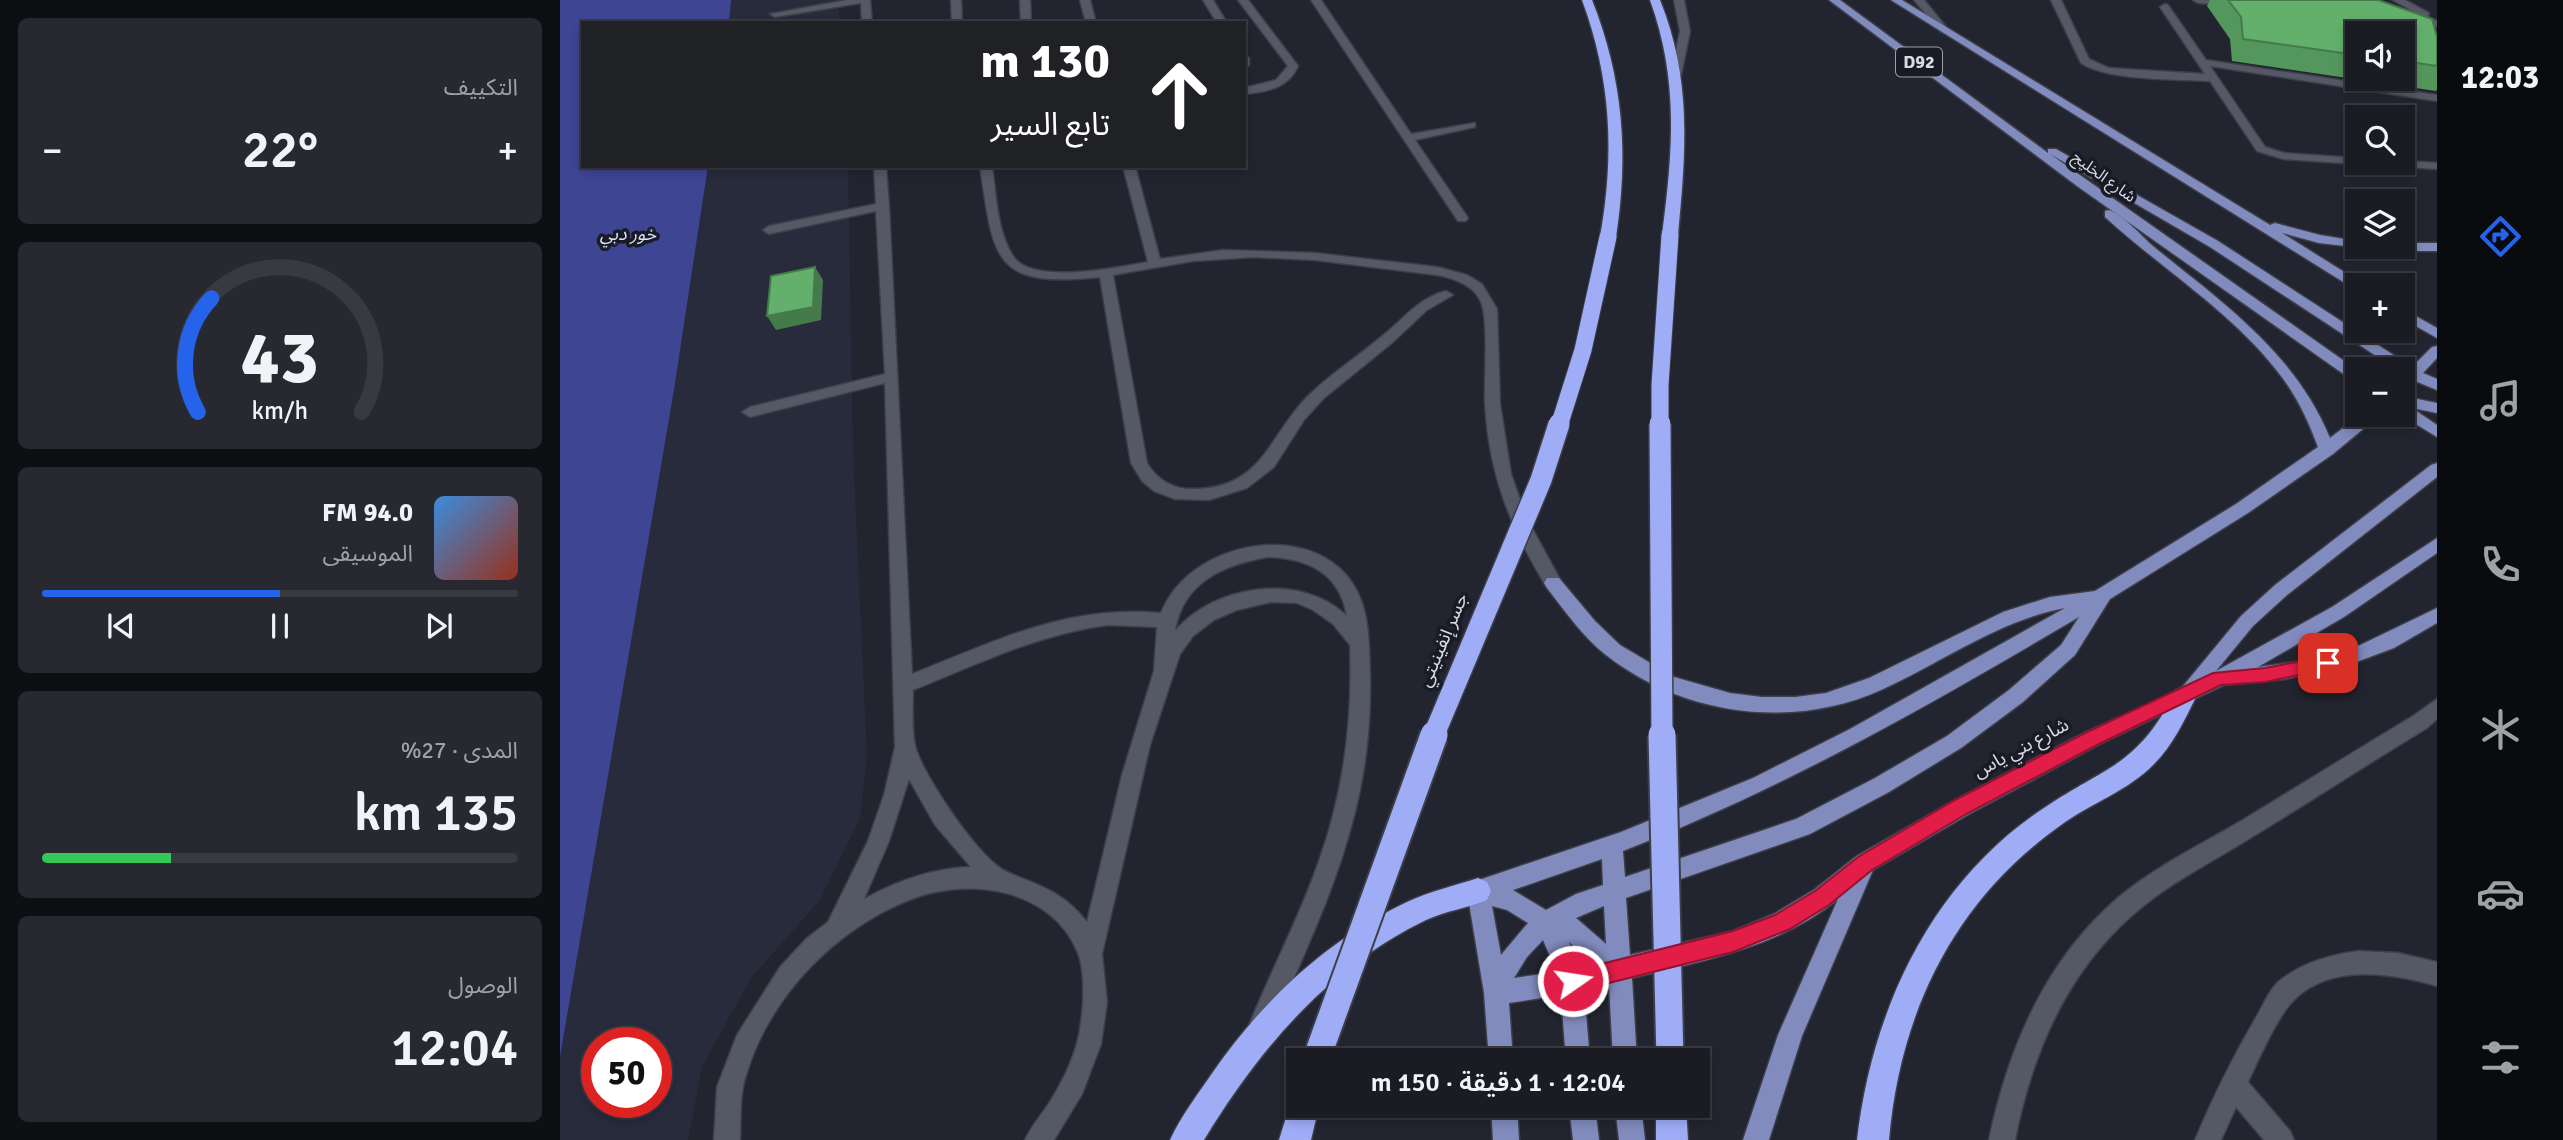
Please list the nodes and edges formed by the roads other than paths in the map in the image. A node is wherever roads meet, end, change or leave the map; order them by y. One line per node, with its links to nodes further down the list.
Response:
1 (864, 0): 19 (street); 20 (street)
2 (956, 0): 21 (street)
3 (1025, 0): 22 (street)
4 (1086, 0): 23 (street)
5 (1209, 0): 24 (street)
6 (1243, 0): 32 (street)
7 (1316, 0): 36 (street)
8 (1587, 0): 97 (highway, جسر إنفينيتي, bridge)
9 (1655, 0): 30 (highway)
10 (1679, 0): 30 (street)
11 (1834, 0): 35 (main road, شارع الخليج / D92)
12 (1896, 0): 27 (main road, شارع الخليج / D92)
13 (1919, 0): 27 (street)
14 (2056, 0): 31 (street)
15 (2198, 0): 16 (street)
16 (2247, 3)
17 (2395, 4): 25 (street)
18 (2165, 7): 29 (street)
19 (775, 14)
20 (867, 21)
21 (957, 21)
22 (1026, 21)
23 (1091, 21)
24 (1221, 21)
25 (2437, 24)
26 (2415, 27): 28 (street)
27 (1944, 30): 46 (main road, شارع الخليج)
28 (2437, 36)
29 (2202, 62): 31 (street); 33 (street)
30 (1676, 75): 101 (highway, bridge)
31 (2213, 78): 37 (street)
32 (1246, 90)
33 (2437, 98)
34 (1471, 125): 36 (street)
35 (2003, 126): 43 (main road, شارع الخليج); 58 (main road)
36 (1408, 138): 45 (street)
37 (2345, 160)
38 (2415, 165): 39 (street)
39 (2437, 166)
40 (880, 168): 44 (street)
41 (986, 168): 52 (street)
42 (1130, 168): 51 (street)
43 (2081, 183): 59 (main road, شارع الخليج); 70 (main road)
44 (883, 206): 47 (street); 61 (street)
45 (1462, 218)
46 (2248, 218): 48 (main road); 53 (main road, شارع الخليج)
47 (769, 230)
48 (2345, 243)
49 (2415, 247): 50 (main road)
50 (2437, 247)
51 (1155, 264): 52 (street); 73 (street)
52 (1106, 271): 54 (street)
53 (2345, 277)
54 (1446, 295)
55 (2415, 320): 56 (main road)
56 (2437, 334)
57 (2437, 350): 60 (main road)
58 (2375, 357)
59 (2345, 369)
60 (2415, 373)
61 (892, 377): 66 (street); 80 (street)
62 (2415, 381): 63 (main road)
63 (2437, 385)
64 (2415, 403): 65 (main road)
65 (2437, 408)
66 (750, 412)
67 (2415, 417): 69 (main road)
68 (2355, 427): 70 (main road)
69 (2437, 432)
70 (2327, 450): 74 (main road)
71 (2437, 469): 81 (main road)
72 (2437, 544): 79 (main road, شارع بني ياس)
73 (1553, 583): 74 (main road)
74 (2103, 596): 84 (main road); 88 (main road)
75 (2437, 615): 79 (main road)
76 (1167, 621): 77 (street); 78 (street); 80 (street)
77 (1359, 645): 78 (street); 96 (street)
78 (1163, 672): 91 (street)
79 (2219, 678): 81 (main road, شارع بني ياس)
80 (903, 686): 83 (street)
81 (2184, 696): 85 (main road, شارع بني ياس); 119 (highway)
82 (2437, 707): 120 (street)
83 (905, 747): 86 (street); 90 (street)
84 (1612, 846): 87 (main road); 88 (main road)
85 (1865, 863): 92 (main road, شارع بني ياس); 118 (main road)
86 (998, 879): 90 (street); 91 (street)
87 (1478, 891): 89 (main road); 95 (main road); 96 (highway)
88 (1614, 892): 89 (main road); 92 (main road)
89 (1551, 919): 92 (main road); 94 (main road); 95 (main road)
90 (836, 930): 109 (street)
91 (1090, 954): 103 (street)
92 (1618, 970): 94 (main road, شارع بني ياس); 100 (main road)
93 (2437, 974): 102 (street)
94 (1573, 981): 95 (main road, شارع بني ياس); 99 (main road)
95 (1496, 993): 98 (main road)
96 (1256, 1040): 112 (highway)
97 (1321, 1048)
98 (1500, 1048)
99 (1577, 1048)
100 (1624, 1048)
101 (1670, 1048)
102 (2234, 1085): 121 (street); 122 (street)
103 (1060, 1113): 110 (street); 111 (street)
104 (1301, 1118): 113 (highway)
105 (1505, 1118): 114 (main road)
106 (1583, 1118): 115 (main road)
107 (1629, 1118): 116 (main road)
108 (1671, 1118): 117 (highway)
109 (727, 1140)
110 (1038, 1140)
111 (1045, 1140)
112 (1186, 1140)
113 (1295, 1140)
114 (1506, 1140)
115 (1586, 1140)
116 (1632, 1140)
117 (1672, 1140)
118 (1756, 1140)
119 (1873, 1140)
120 (2002, 1140)
121 (2208, 1140)
122 (2281, 1140)

